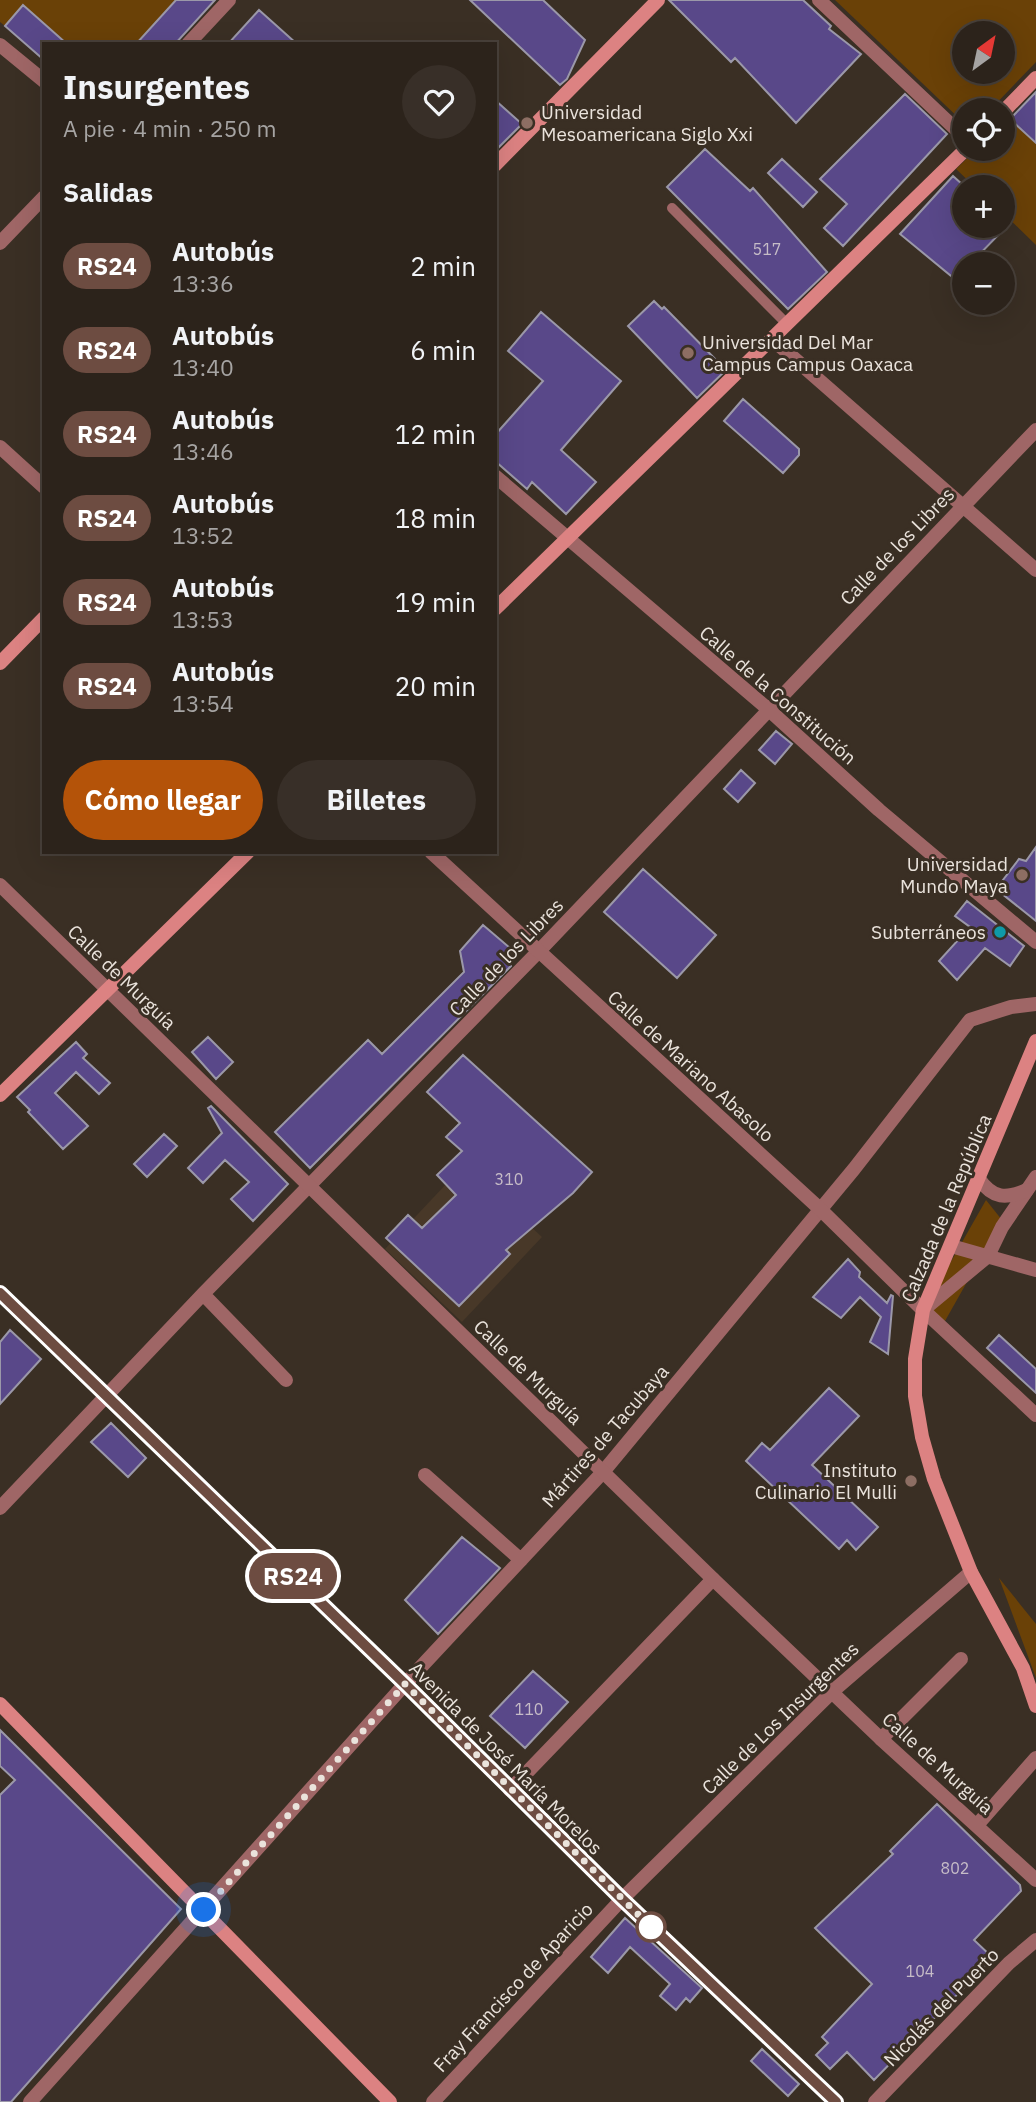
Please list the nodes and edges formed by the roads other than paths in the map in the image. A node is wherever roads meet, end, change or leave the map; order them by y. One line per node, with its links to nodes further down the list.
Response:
1 (229, 0): 4 (street)
2 (658, 0): 11 (main road)
3 (819, 0): 9 (street)
4 (190, 42)
5 (0, 45): 7 (street)
6 (1036, 78): 8 (main road)
7 (42, 79)
8 (1015, 100)
9 (952, 126)
10 (954, 161): 15 (main road)
11 (497, 163)
12 (42, 199): 14 (street)
13 (672, 208): 15 (lane)
14 (0, 243)
15 (787, 324): 16 (main road)
16 (772, 339): 21 (street); 22 (main road)
17 (1036, 430): 21 (street, Calle de los Libres)
18 (0, 447): 20 (street)
19 (497, 478): 22 (street, Calle de la Constitución)
20 (42, 485)
21 (962, 506): 23 (street); 27 (street, Calle de los Libres)
22 (567, 540): 24 (main road); 27 (street, Calle de la Constitución)
23 (1036, 570)
24 (497, 608)
25 (42, 620): 26 (main road)
26 (0, 663)
27 (768, 709): 31 (street, Calle de la Constitución); 32 (street, Calle de los Libres)
28 (246, 854): 33 (main road)
29 (433, 854): 32 (street, Calle de Mariano Abasolo)
30 (0, 885): 33 (street, Calle de Murguía)
31 (1036, 942)
32 (538, 953): 39 (street, Calle de los Libres); 41 (street, Calle de Mariano Abasolo)
33 (108, 990): 36 (main road); 39 (street, Calle de Murguía)
34 (1036, 1004): 41 (street, Mártires de Tacubaya)
35 (1036, 1041): 38 (main road, Calzada de la República)
36 (0, 1095)
37 (1036, 1177): 40 (street)
38 (979, 1179): 40 (street); 42 (main road, Calzada de la República)
39 (308, 1186): 46 (street, Calle de los Libres); 51 (street, Calle de Murguía)
40 (1027, 1190): 43 (street)
41 (820, 1209): 47 (street, Calle de Mariano Abasolo); 51 (street, Mártires de Tacubaya)
42 (951, 1246): 43 (street); 47 (main road, Calzada de la República)
43 (988, 1256): 44 (street); 47 (street)
44 (1036, 1270)
45 (0, 1293): 49 (main road, Avenida de José María Morelos)
46 (203, 1294): 48 (street); 49 (street, Calle de los Libres)
47 (923, 1310): 50 (street, Calle de Mariano Abasolo); 55 (main road, Calzada de la República)
48 (286, 1380)
49 (106, 1397): 53 (street, Calle de los Libres); 58 (main road, Avenida de José María Morelos)
50 (1036, 1415)
51 (603, 1472): 54 (street, Mártires de Tacubaya); 56 (street, Calle de Murguía)
52 (425, 1475): 54 (street)
53 (0, 1508)
54 (521, 1560): 58 (street, Mártires de Tacubaya)
55 (971, 1572): 59 (street, Calle de Los Insurgentes); 61 (main road, Calzada de la República)
56 (713, 1579): 59 (street, Calle de Murguía); 64 (street)
57 (961, 1659): 62 (street)
58 (405, 1684): 64 (main road, Avenida de José María Morelos); 68 (street, Mártires de Tacubaya)
59 (833, 1692): 62 (street, Calle de Murguía); 67 (street, Calle de Los Insurgentes)
60 (0, 1704): 68 (main road)
61 (1036, 1706)
62 (881, 1739): 65 (street, Calle de Murguía)
63 (1036, 1758): 65 (street)
64 (510, 1790): 67 (main road, Avenida de José María Morelos)
65 (977, 1825): 66 (street, Calle de Murguía)
66 (1036, 1880)
67 (622, 1899): 72 (street, Fray Francisco de Aparicio); 73 (main road, Avenida de José María Morelos)
68 (204, 1910): 70 (street, Mártires de Tacubaya); 71 (main road)
69 (1036, 1940): 74 (street, Nicolás del Puerto)
70 (30, 2102)
71 (390, 2102)
72 (433, 2102)
73 (836, 2102)
74 (874, 2102)

